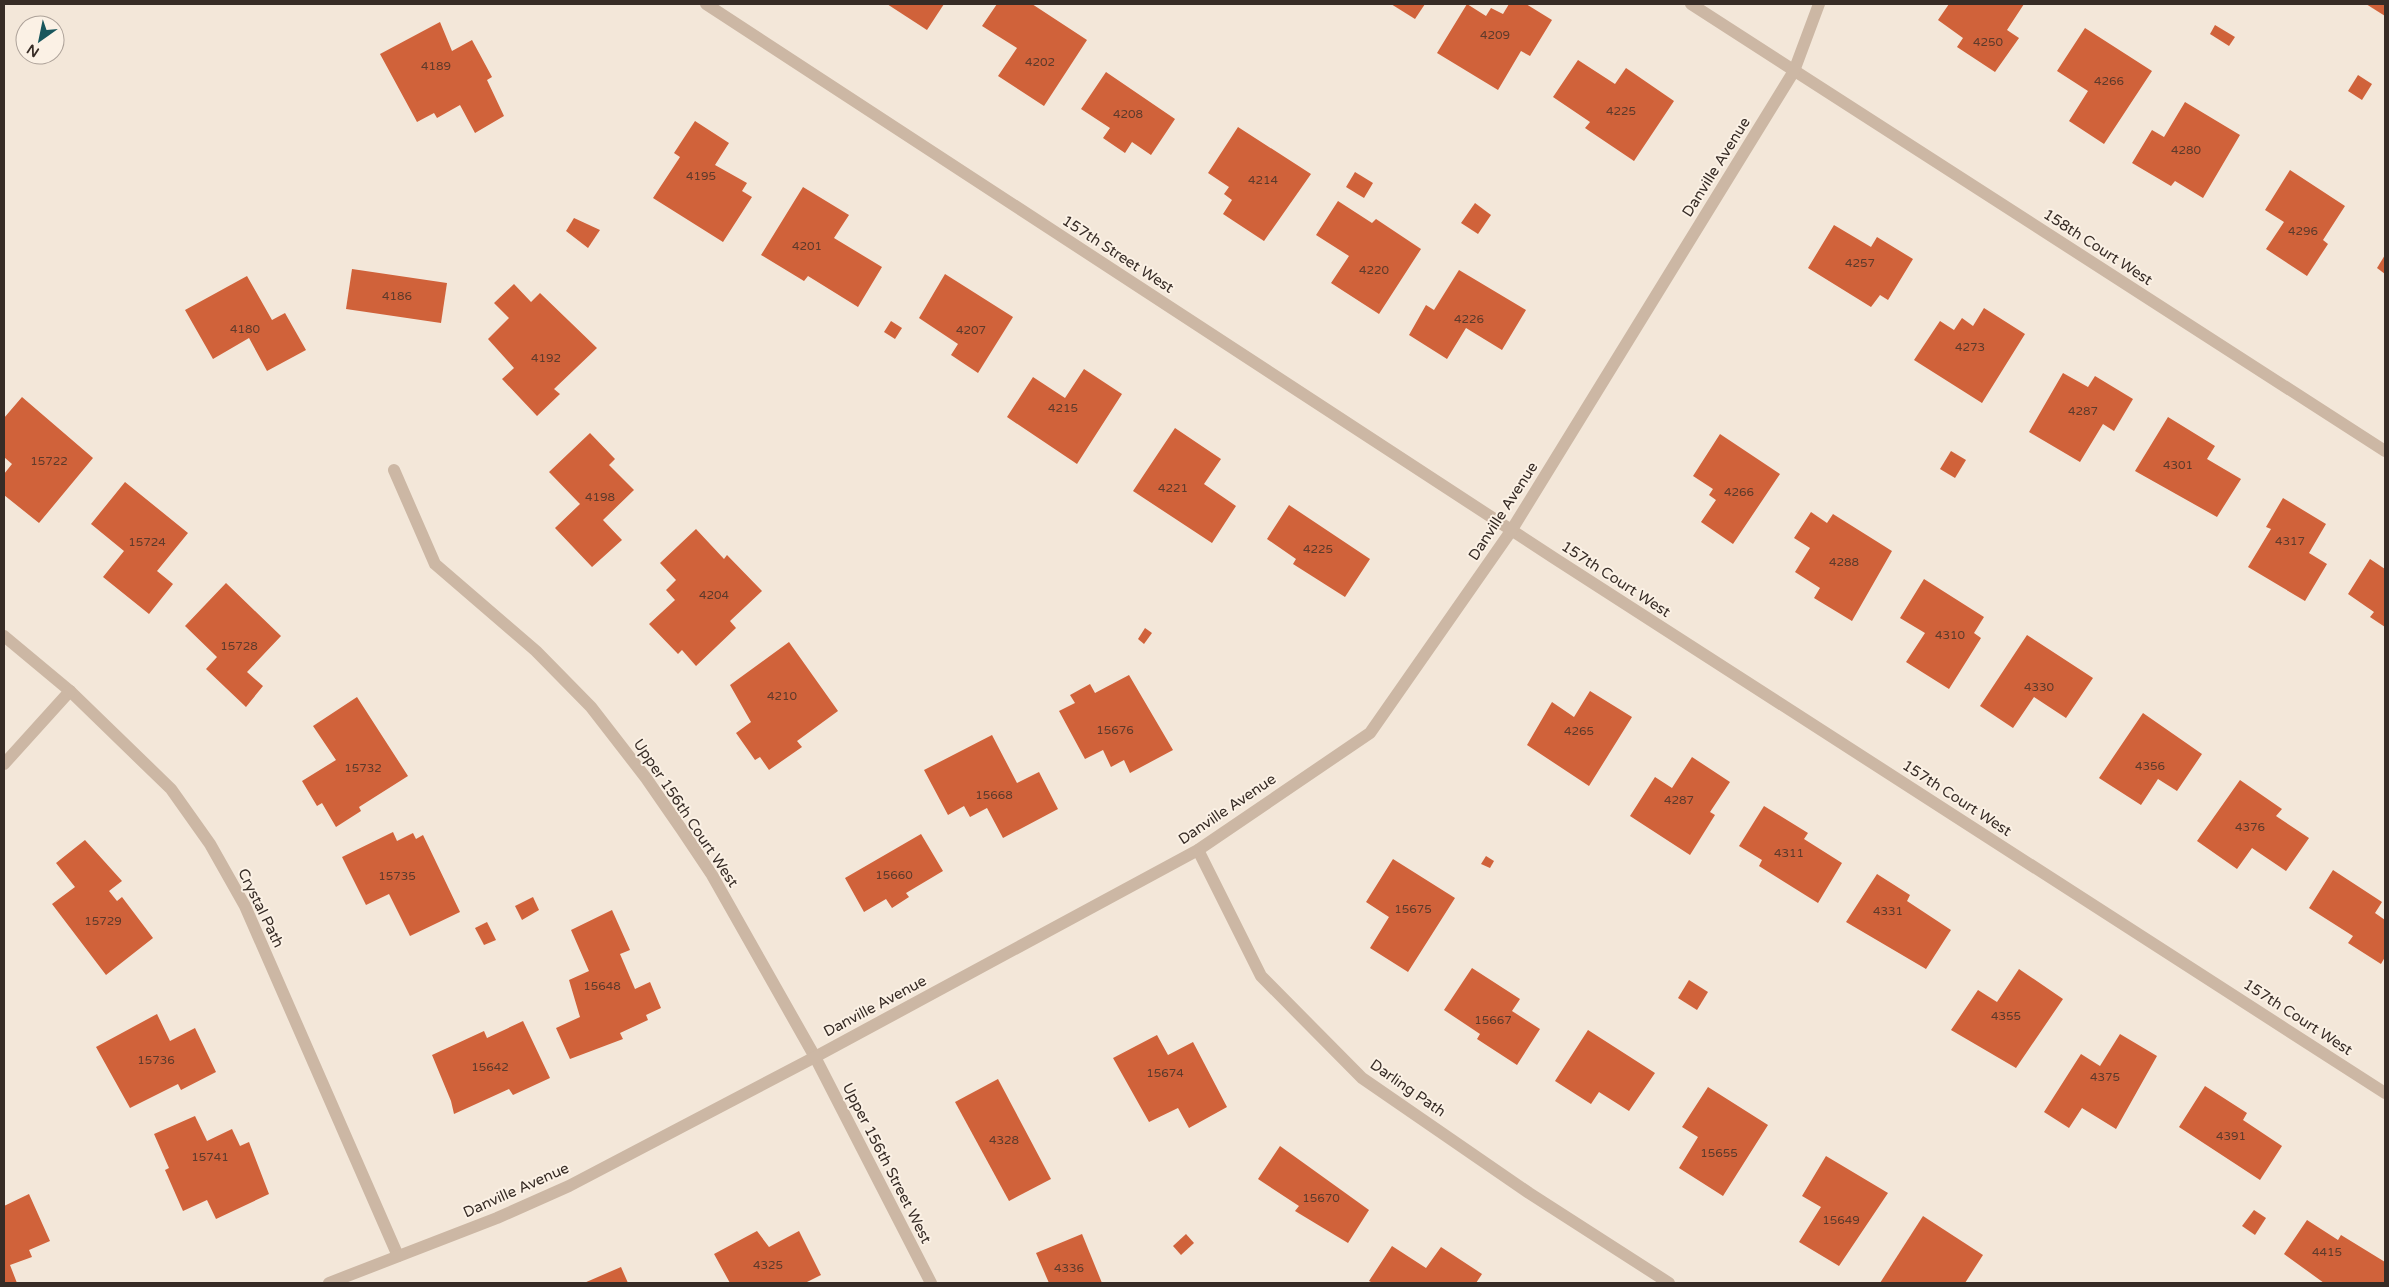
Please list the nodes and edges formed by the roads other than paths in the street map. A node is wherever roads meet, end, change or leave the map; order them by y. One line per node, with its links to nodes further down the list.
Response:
1 (706, 4): 7 (street, 157th Street West)
2 (1690, 4): 4 (street, 158th Court West)
3 (1820, 4): 4 (street, Danville Avenue)
4 (1794, 71): 5 (street, 158th Court West); 7 (street, Danville Avenue)
5 (2385, 451)
6 (394, 470): 12 (street, Upper 156th Court West)
7 (1511, 531): 11 (street, Danville Avenue); 13 (street, 157th Court West)
8 (4, 636): 9 (street, Crystal Path)
9 (70, 691): 10 (street); 14 (street, Crystal Path)
10 (4, 764)
11 (1198, 850): 12 (street, Danville Avenue); 17 (street, Darling Path)
12 (815, 1057): 14 (street, Danville Avenue); 16 (street, Upper 156th Street West)
13 (2385, 1093)
14 (398, 1256): 15 (street, Danville Avenue)
15 (329, 1283)
16 (931, 1283)
17 (1669, 1283)

